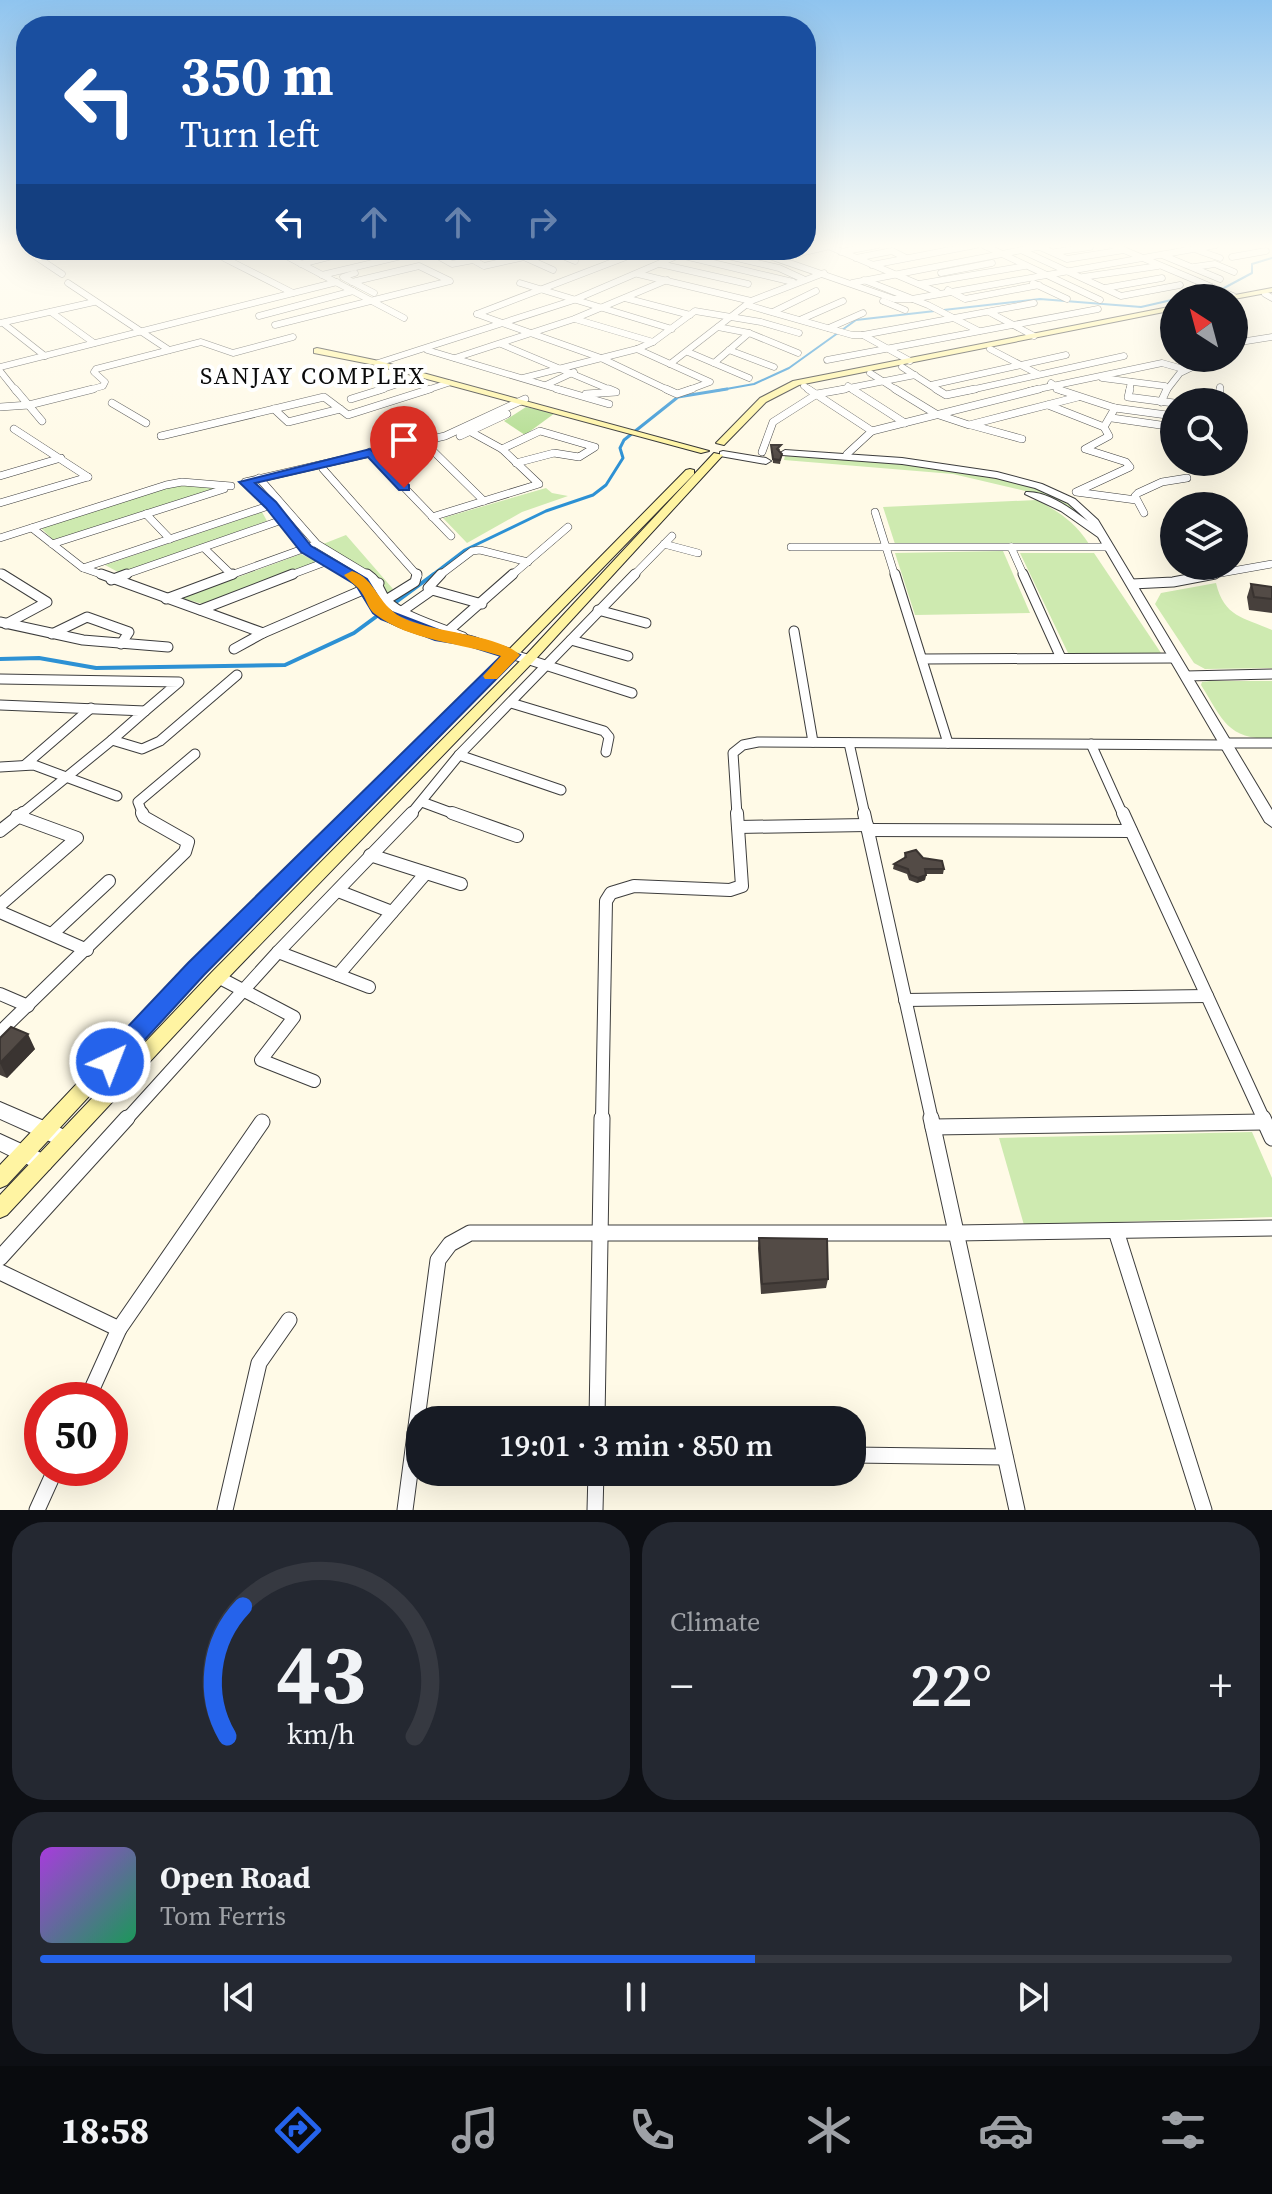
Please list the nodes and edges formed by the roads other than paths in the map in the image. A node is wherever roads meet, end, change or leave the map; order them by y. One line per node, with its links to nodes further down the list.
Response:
1 (40, 315): 31 (street)
2 (56, 315): 45 (street)
3 (115, 315): 35 (street)
4 (205, 315): 35 (street)
5 (313, 315): 28 (street)
6 (399, 315): 23 (street)
7 (482, 315): 27 (street)
8 (528, 315): 27 (street)
9 (582, 315): 25 (street)
10 (628, 315): 33 (street)
11 (690, 315): 33 (street)
12 (729, 315): 22 (street)
13 (787, 315): 26 (street)
14 (810, 315): 26 (street)
15 (858, 315): 32 (street)
16 (950, 315): 24 (street)
17 (969, 315): 24 (street)
18 (995, 315): 29 (street)
19 (1064, 315): 29 (street)
20 (1145, 315): 40 (main road)
21 (1148, 315): 51 (main road)
22 (733, 316): 30 (street); 38 (street)
23 (404, 318)
24 (955, 318): 34 (street); 39 (street)
25 (574, 319): 36 (street); 44 (street)
26 (802, 319): 32 (street)
27 (506, 323): 36 (street); 48 (street)
28 (275, 325)
29 (1013, 325): 34 (street); 40 (street)
30 (718, 327): 37 (street); 55 (street)
31 (1, 328): 58 (street)
32 (831, 328): 39 (street)
33 (672, 329): 44 (street)
34 (979, 331): 50 (street)
35 (140, 332): 45 (street); 52 (street)
36 (531, 333): 47 (street); 61 (street)
37 (749, 333): 53 (street); 56 (street)
38 (799, 333)
39 (863, 335): 50 (street)
40 (1034, 336): 67 (main road)
41 (293, 337): 52 (street)
42 (1272, 337): 43 (street)
43 (1248, 341)
44 (653, 342): 49 (street)
45 (94, 343): 58 (street)
46 (334, 344): 63 (main road)
47 (501, 344): 60 (street); 70 (street)
48 (425, 349): 60 (street); 63 (street)
49 (637, 349): 61 (street); 66 (street)
50 (889, 349): 62 (street); 67 (street)
51 (990, 349): 67 (main road); 68 (street)
52 (169, 350): 105 (street)
53 (729, 350): 64 (street); 69 (street)
54 (317, 351): 63 (main road)
55 (688, 352): 64 (street); 66 (street)
56 (798, 353)
57 (1066, 355): 68 (street)
58 (45, 356): 71 (street)
59 (1124, 356): 77 (street)
60 (455, 358): 79 (street)
61 (601, 358): 66 (street); 70 (street)
62 (827, 360)
63 (382, 362): 74 (main road); 100 (main road)
64 (714, 363): 80 (street)
65 (1160, 363): 78 (street)
66 (670, 364)
67 (906, 364): 75 (main road); 76 (street); 127 (main road)
68 (1020, 366): 77 (street); 88 (street)
69 (774, 367)
70 (564, 368): 72 (street); 79 (street)
71 (0, 369): 86 (street)
72 (574, 372): 87 (street); 96 (street)
73 (1180, 372): 93 (street)
74 (412, 373): 82 (street); 84 (main road)
75 (870, 373): 81 (street); 90 (main road)
76 (915, 375): 81 (street); 88 (street)
77 (1038, 375): 85 (street); 92 (street)
78 (1092, 377): 83 (street); 85 (street)
79 (523, 378): 87 (street)
80 (749, 378)
81 (881, 380): 91 (street); 110 (street)
82 (404, 382): 94 (street); 99 (street)
83 (1131, 382): 93 (street); 101 (street)
84 (448, 383): 94 (street); 100 (main road)
85 (1054, 384): 97 (street); 98 (street)
86 (12, 385): 89 (street); 105 (street)
87 (546, 385): 96 (street)
88 (931, 385): 92 (street)
89 (0, 386)
90 (804, 386): 95 (street); 127 (main road)
91 (848, 386): 95 (street); 115 (street)
92 (985, 386): 97 (street)
93 (1165, 386)
94 (421, 392): 109 (street)
95 (817, 394): 121 (street); 130 (street)
96 (580, 395): 103 (street)
97 (1003, 396): 110 (street)
98 (1078, 397): 104 (street); 106 (street)
99 (351, 399)
100 (520, 402): 120 (street); 122 (street); 127 (main road)
101 (1160, 402)
102 (112, 403): 114 (street)
103 (609, 404)
104 (1046, 405): 116 (street); 118 (street)
105 (31, 406): 107 (street); 113 (street)
106 (1115, 408): 111 (street); 112 (street)
107 (0, 409)
108 (274, 409): 109 (street); 109 (street); 123 (street)
109 (340, 409)
110 (936, 414): 115 (street); 116 (street)
111 (1160, 414)
112 (1112, 418): 117 (street); 118 (street)
113 (42, 421)
114 (146, 423)
115 (905, 423): 121 (street)
116 (969, 425): 124 (street)
117 (1160, 425)
118 (1104, 427): 140 (street)
119 (14, 429): 131 (street)
120 (462, 430): 122 (street); 129 (street)
121 (872, 431): 128 (street)
122 (474, 432): 125 (street); 126 (street)
123 (161, 436)
124 (1022, 439)
125 (427, 445): 129 (street); 141 (street)
126 (502, 449): 133 (street); 133 (street)
127 (718, 449): 130 (street); 191 (main road); 195 (main road)
128 (847, 454)
129 (372, 455): 134 (street); 137 (street); 147 (street)
130 (766, 455)
131 (61, 458): 135 (street); 142 (street)
132 (785, 458): 154 (street)
133 (516, 463): 141 (street)
134 (323, 469): 137 (street); 176 (street)
135 (0, 476)
136 (1187, 478): 140 (street)
137 (260, 480): 138 (street); 143 (street)
138 (247, 484): 139 (street); 143 (street)
139 (231, 486): 146 (street); 150 (street)
140 (1136, 500): 145 (street)
141 (484, 501): 147 (street)
142 (0, 503)
143 (275, 503): 148 (street); 153 (street); 156 (street)
144 (875, 512): 158 (street)
145 (1144, 513)
146 (146, 514): 153 (street); 155 (street)
147 (432, 517): 151 (street)
148 (282, 520): 160 (street); 161 (street)
149 (568, 527): 164 (street)
150 (32, 528): 152 (street); 155 (street)
151 (451, 536)
152 (0, 538)
153 (170, 539): 166 (street)
154 (1104, 542): 159 (street); 171 (street)
155 (52, 544): 166 (street)
156 (317, 544): 161 (street); 170 (street)
157 (791, 547): 158 (street)
158 (886, 547): 159 (street); 196 (street)
159 (1011, 547): 193 (street)
160 (204, 548): 168 (street); 169 (street)
161 (306, 549): 163 (street); 168 (street)
162 (698, 553): 178 (street)
163 (328, 561): 172 (street); 177 (street)
164 (528, 562): 173 (street); 175 (street)
165 (1272, 564): 171 (street)
166 (83, 568): 169 (street)
167 (0, 573): 179 (street)
168 (232, 575): 174 (street)
169 (111, 580): 174 (street)
170 (379, 583): 172 (street); 176 (street)
171 (1132, 584): 194 (street)
172 (367, 588): 183 (street); 185 (street)
173 (432, 590): 175 (street); 176 (street)
174 (166, 599): 177 (street)
175 (482, 604): 181 (street)
176 (394, 606): 181 (street)
177 (200, 610): 183 (street)
178 (598, 610): 180 (street); 187 (street)
179 (3, 623): 184 (street)
180 (646, 623)
181 (450, 629): 185 (street); 186 (street)
182 (794, 631): 208 (street)
183 (263, 633): 190 (street)
184 (50, 634): 188 (street); 188 (street)
185 (441, 637): 186 (street)
186 (468, 640): 191 (street)
187 (571, 640): 192 (street); 197 (street)
188 (121, 644): 189 (street)
189 (168, 647)
190 (234, 649)
191 (512, 655): 195 (street); 255 (main road)
192 (628, 656)
193 (1061, 658): 194 (street); 196 (street)
194 (1175, 658): 200 (street)
195 (529, 659): 197 (street); 242 (main road)
196 (922, 659): 210 (street)
197 (545, 666): 202 (street); 203 (street)
198 (1272, 674): 200 (street)
199 (237, 675): 207 (street)
200 (1186, 676): 213 (street)
201 (0, 679): 206 (street)
202 (632, 693)
203 (511, 703): 214 (street); 216 (street)
204 (0, 705): 205 (street)
205 (91, 708): 206 (street); 217 (street)
206 (145, 711): 207 (street)
207 (112, 740): 219 (street)
208 (813, 742): 209 (street); 225 (street)
209 (849, 743): 210 (street); 226 (street)
210 (948, 743): 212 (street)
211 (1272, 743): 213 (street)
212 (1091, 744): 213 (street); 228 (street)
213 (1226, 744): 224 (street)
214 (606, 752)
215 (195, 754): 239 (street)
216 (459, 755): 220 (street); 222 (street)
217 (23, 766): 218 (street); 219 (street)
218 (0, 767)
219 (68, 776): 221 (street); 223 (street)
220 (561, 790)
221 (117, 796)
222 (422, 802): 229 (street); 230 (street)
223 (17, 816): 227 (street); 235 (street)
224 (1272, 822)
225 (738, 827): 226 (street); 265 (street)
226 (868, 828): 228 (street); 247 (street)
227 (0, 831)
228 (1131, 831): 246 (street)
229 (517, 836)
230 (370, 855): 231 (street); 234 (street)
231 (426, 873): 233 (street); 237 (street)
232 (109, 881): 238 (street)
233 (461, 884)
234 (338, 891): 237 (street); 240 (street)
235 (0, 905)
236 (0, 912): 238 (street)
237 (392, 912): 241 (street)
238 (52, 934): 239 (street)
239 (87, 950): 248 (street)
240 (278, 952): 241 (street); 244 (street)
241 (338, 975): 243 (street)
242 (218, 977): 244 (street); 257 (main road)
243 (369, 987)
244 (244, 993): 250 (street); 267 (street)
245 (0, 994): 248 (street)
246 (1207, 996): 247 (street); 253 (street)
247 (905, 1000): 254 (street)
248 (28, 1006): 249 (street)
249 (0, 1032)
250 (314, 1081)
251 (0, 1110): 255 (street)
252 (262, 1122): 270 (street)
253 (1264, 1122): 254 (street); 256 (street)
254 (933, 1127): 266 (street)
255 (45, 1133): 257 (street); 259 (main road)
256 (1272, 1138)
257 (65, 1139): 260 (main road)
258 (0, 1142): 259 (street)
259 (23, 1156): 260 (street); 261 (main road)
260 (43, 1163): 262 (main road)
261 (2, 1173)
262 (0, 1209)
263 (1272, 1228): 264 (street)
264 (1116, 1231): 266 (street); 282 (street)
265 (600, 1233): 266 (street); 272 (street); 279 (street)
266 (956, 1233): 274 (street)
267 (0, 1258)
268 (0, 1272): 270 (street)
269 (289, 1320): 278 (street)
270 (119, 1329): 271 (street)
271 (95, 1382)
272 (597, 1406)
273 (866, 1455): 274 (street)
274 (1005, 1457): 281 (street)
275 (48, 1486): 277 (street)
276 (596, 1486): 280 (street)
277 (37, 1510)
278 (225, 1510)
279 (405, 1510)
280 (595, 1510)
281 (1017, 1510)
282 (1204, 1510)

